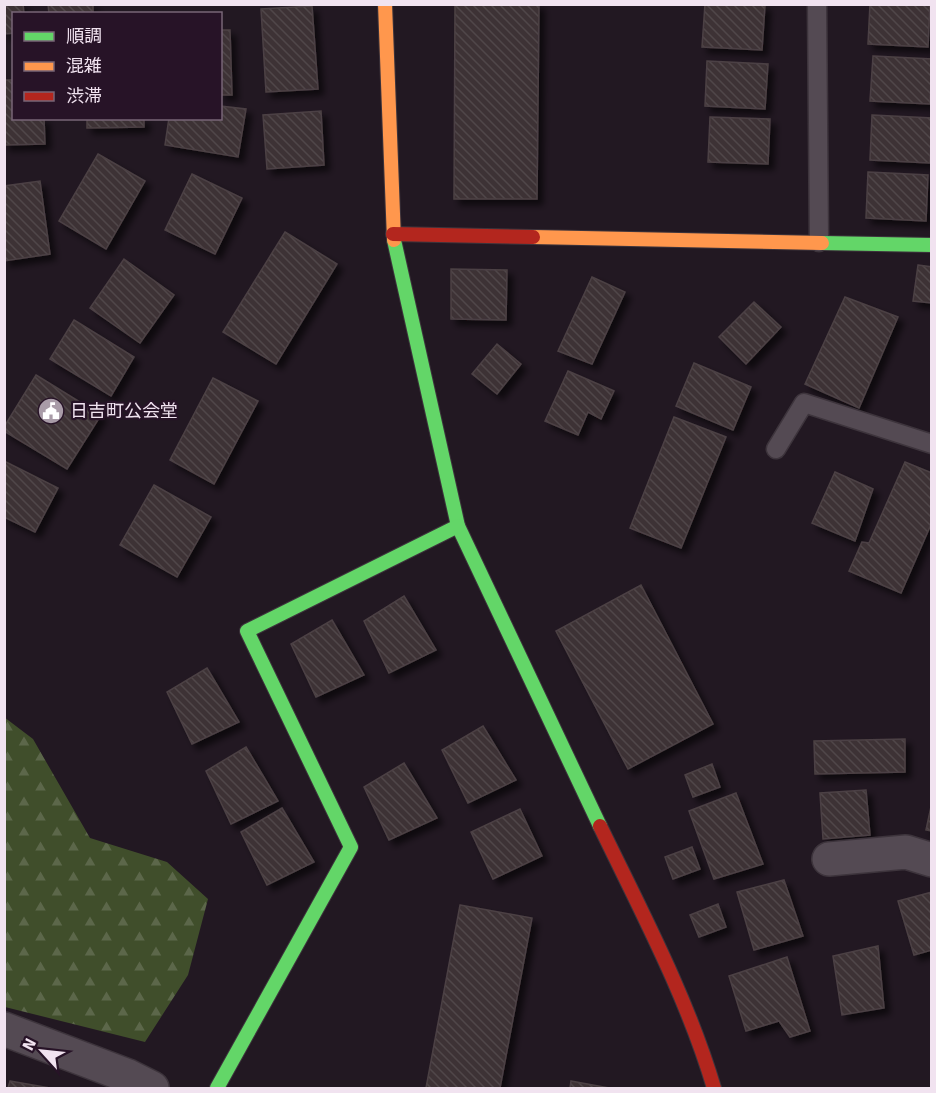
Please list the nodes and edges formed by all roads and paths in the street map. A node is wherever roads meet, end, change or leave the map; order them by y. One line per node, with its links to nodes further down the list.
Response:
1 (385, 4): 3 (street)
2 (817, 4): 4 (lane)
3 (393, 234): 4 (street); 8 (street)
4 (819, 242): 5 (street)
5 (932, 245)
6 (932, 444): 7 (lane)
7 (776, 449)
8 (458, 526): 13 (street); 14 (street)
9 (829, 859): 10 (street)
10 (932, 860)
11 (4, 1029): 12 (street)
12 (135, 1084)
13 (217, 1089)
14 (714, 1089)

